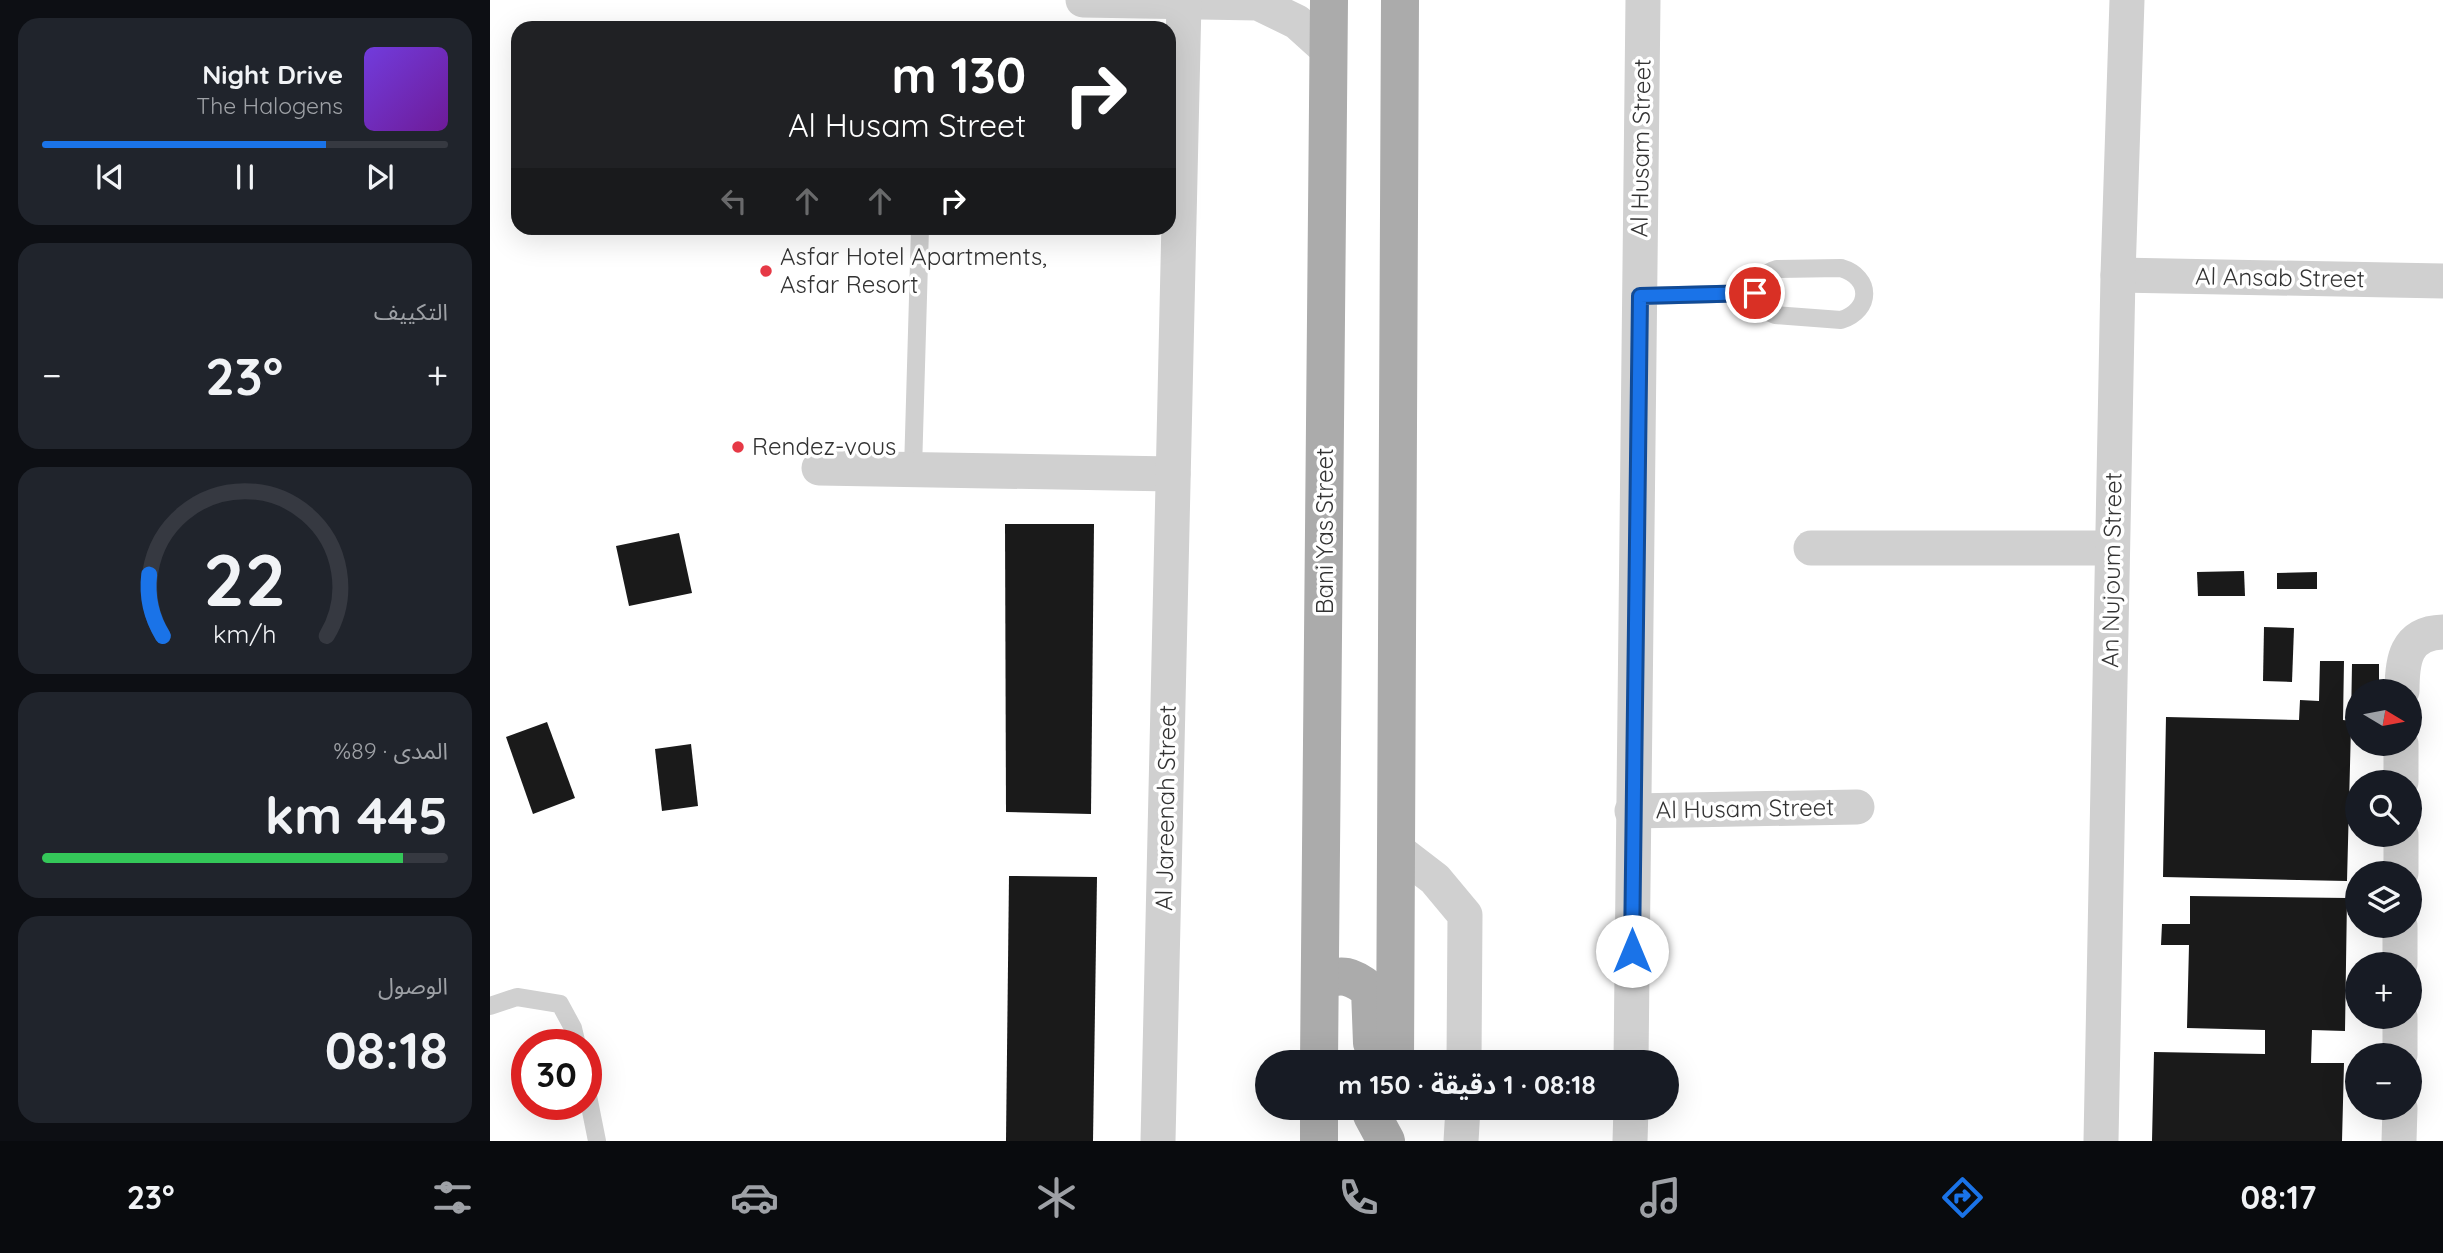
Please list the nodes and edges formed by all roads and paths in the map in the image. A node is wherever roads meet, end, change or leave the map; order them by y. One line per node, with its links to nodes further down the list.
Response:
1 (1083, 0): 2 (street)
2 (1144, 0): 8 (street)
3 (1329, 0): 9 (main road, Bani Yas Street)
4 (1400, 0): 24 (main road)
5 (1643, 0): 14 (street, Al Husam Street)
6 (2127, 0): 11 (street, An Nujoum Street)
7 (1260, 1): 8 (street); 9 (street)
8 (1184, 2): 17 (street, Al Jareenah Street)
9 (1328, 50): 25 (main road, Bani Yas Street)
10 (920, 235): 16 (lane)
11 (2118, 275): 12 (street, Al Ansab Street); 19 (street, An Nujoum Street)
12 (2443, 281)
13 (1755, 293): 13 (lane); 14 (lane)
14 (1640, 296): 23 (street, Al Husam Street)
15 (819, 468): 16 (street)
16 (913, 470): 17 (street)
17 (1173, 474): 41 (street, Al Jareenah Street)
18 (1811, 548): 19 (street)
19 (2112, 548): 47 (street, An Nujoum Street)
20 (2443, 632): 21 (street)
21 (2402, 679)
22 (1857, 807): 23 (street, Al Husam Street)
23 (1632, 811): 32 (street, Al Husam Street)
24 (1396, 849): 30 (main road); 31 (street)
25 (1320, 982): 28 (main road, Bani Yas Street); 29 (main road)
26 (490, 1006): 27 (lane)
27 (573, 1029)
28 (1319, 1050)
29 (1372, 1050)
30 (1395, 1050)
31 (1464, 1050)
32 (1631, 1050)
33 (593, 1120): 40 (lane)
34 (1319, 1120): 42 (main road)
35 (1375, 1120): 43 (main road)
36 (1395, 1120): 44 (main road)
37 (1462, 1120): 45 (street)
38 (1630, 1120): 46 (street)
39 (2399, 1120): 48 (street)
40 (597, 1141)
41 (1158, 1141)
42 (1319, 1141)
43 (1386, 1141)
44 (1394, 1141)
45 (1461, 1141)
46 (1630, 1141)
47 (2101, 1141)
48 (2399, 1141)

